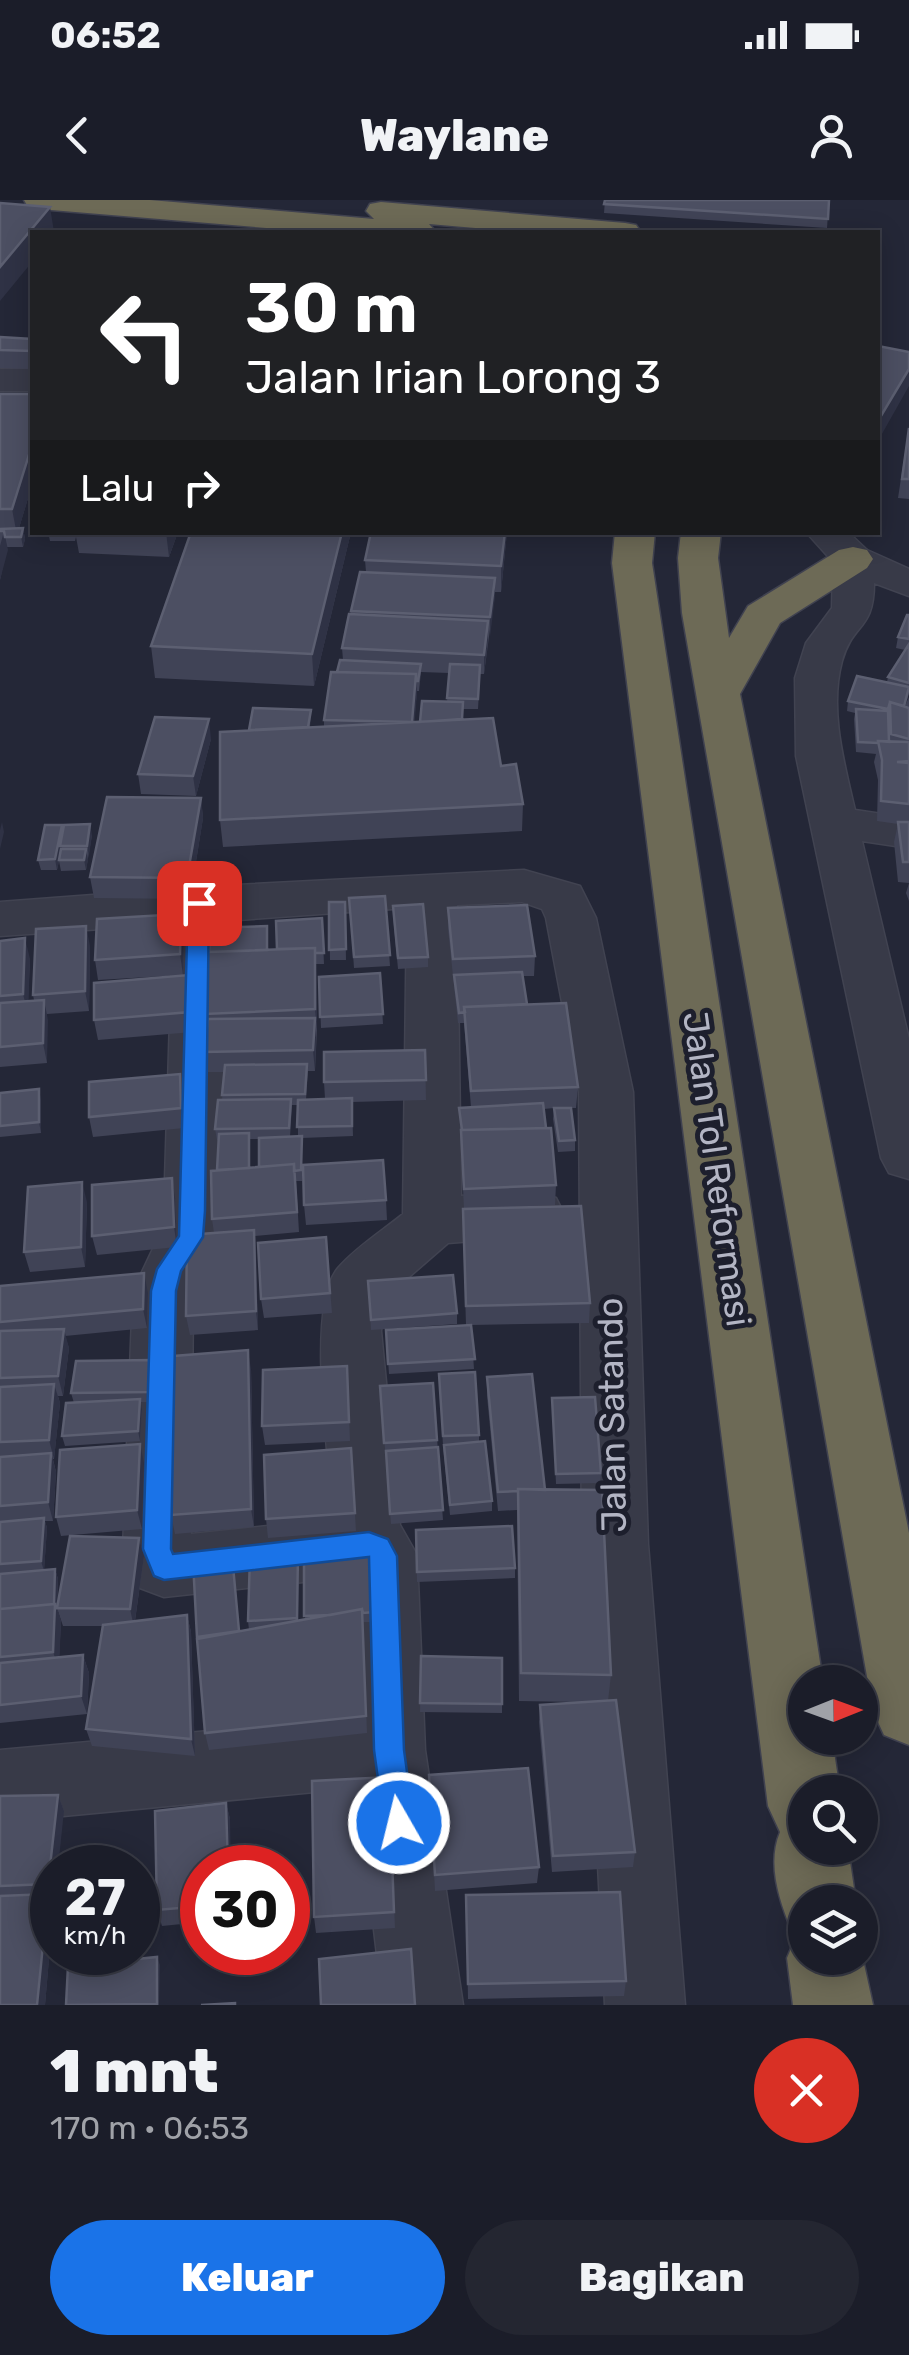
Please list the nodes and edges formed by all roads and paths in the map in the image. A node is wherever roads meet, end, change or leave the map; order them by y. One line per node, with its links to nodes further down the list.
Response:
1 (40, 200): 2 (highway)
2 (261, 206): 3 (highway); 4 (highway)
3 (409, 230)
4 (597, 230)
5 (0, 380): 6 (street)
6 (30, 380)
7 (635, 535): 24 (highway, Jalan Tol Reformasi)
8 (700, 535): 11 (highway)
9 (839, 546): 10 (street); 11 (highway); 12 (street)
10 (909, 584)
11 (718, 695): 22 (highway)
12 (831, 822): 13 (street); 17 (street)
13 (909, 833)
14 (432, 890): 15 (street); 19 (street, Jalan Satando); 20 (street)
15 (199, 903): 16 (street); 21 (street)
16 (0, 919)
17 (899, 1069): 18 (street)
18 (909, 1158)
19 (608, 1212): 20 (street); 28 (street, Jalan Satando)
20 (432, 1223): 21 (street)
21 (369, 1545): 23 (street)
22 (909, 1712)
23 (389, 1750): 25 (street); 27 (street)
24 (801, 1775)
25 (0, 1786)
26 (829, 1975): 29 (highway)
27 (423, 2005)
28 (645, 2005)
29 (833, 2005)

